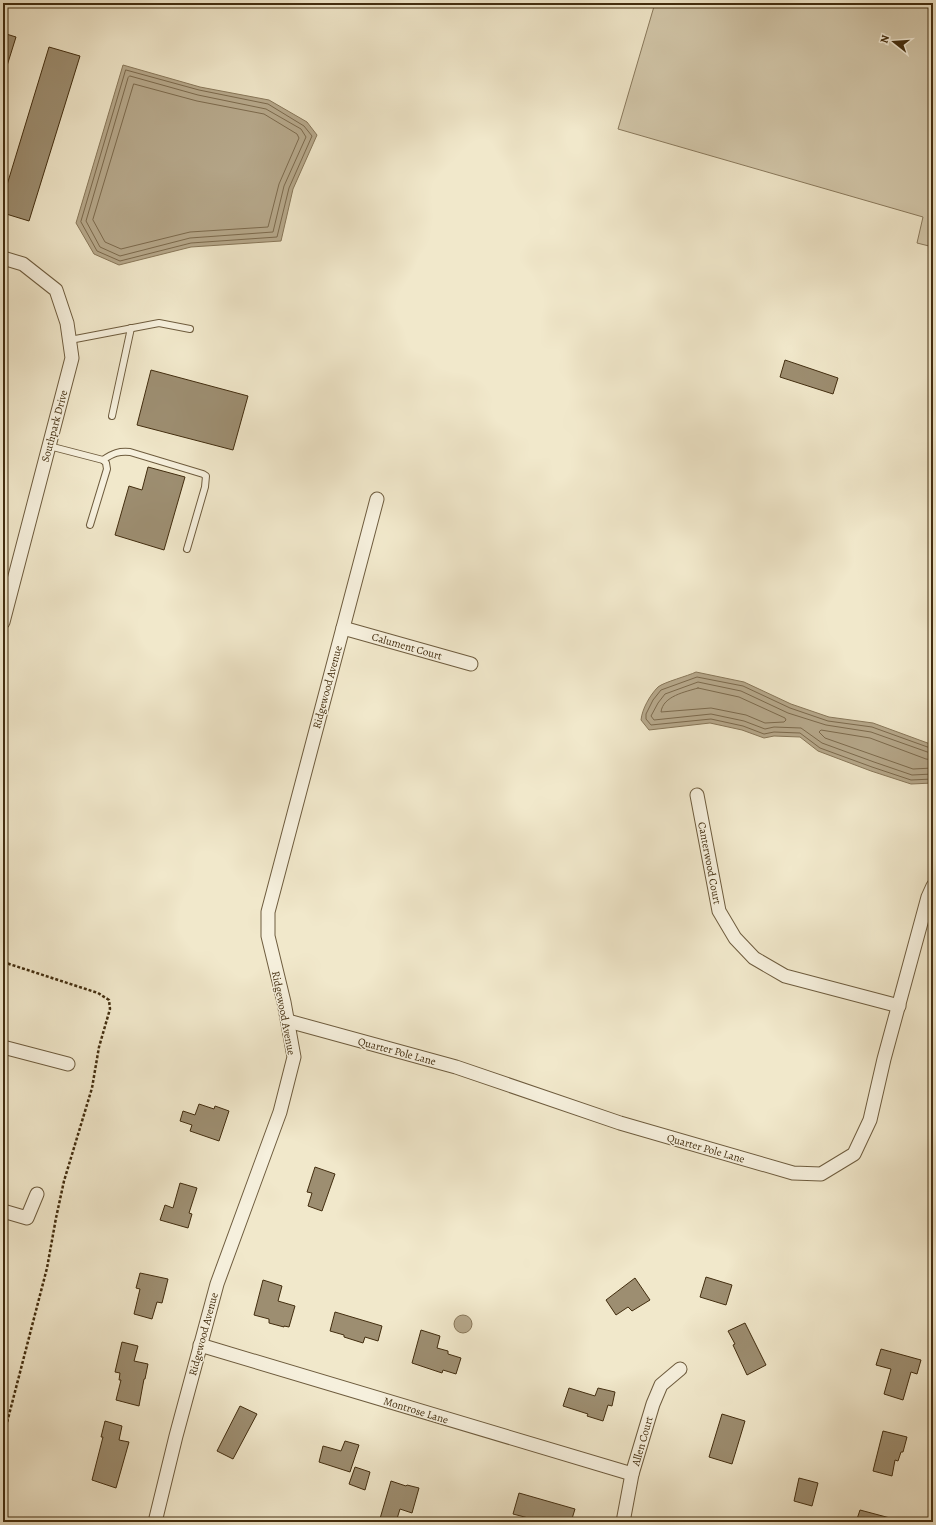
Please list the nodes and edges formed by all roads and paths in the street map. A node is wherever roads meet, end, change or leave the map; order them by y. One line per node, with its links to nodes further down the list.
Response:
1 (3, 258): 4 (street, Southpark Drive)
2 (131, 328): 3 (lane); 4 (lane); 5 (lane)
3 (190, 329)
4 (70, 340): 6 (street, Southpark Drive)
5 (112, 416)
6 (49, 446): 7 (lane); 11 (street, Southpark Drive)
7 (103, 460): 9 (lane); 10 (lane)
8 (377, 499): 12 (street, Ridgewood Avenue)
9 (90, 525)
10 (187, 549)
11 (3, 622)
12 (343, 628): 13 (street, Calument Court); 18 (street, Ridgewood Avenue)
13 (471, 664)
14 (697, 795): 17 (street, Canterwood Court)
15 (933, 886): 17 (street, Quarter Pole Lane)
16 (3, 962): 25 (path)
17 (899, 1006): 18 (street, Quarter Pole Lane)
18 (288, 1021): 23 (street, Ridgewood Avenue)
19 (3, 1047): 20 (street)
20 (68, 1064)
21 (37, 1194): 22 (street)
22 (3, 1211)
23 (200, 1345): 26 (street, Montrose Lane); 27 (street, Ridgewood Avenue)
24 (680, 1369): 26 (street, Allen Court)
25 (3, 1438)
26 (632, 1474): 28 (street, Allen Court)
27 (155, 1522)
28 (622, 1522)

